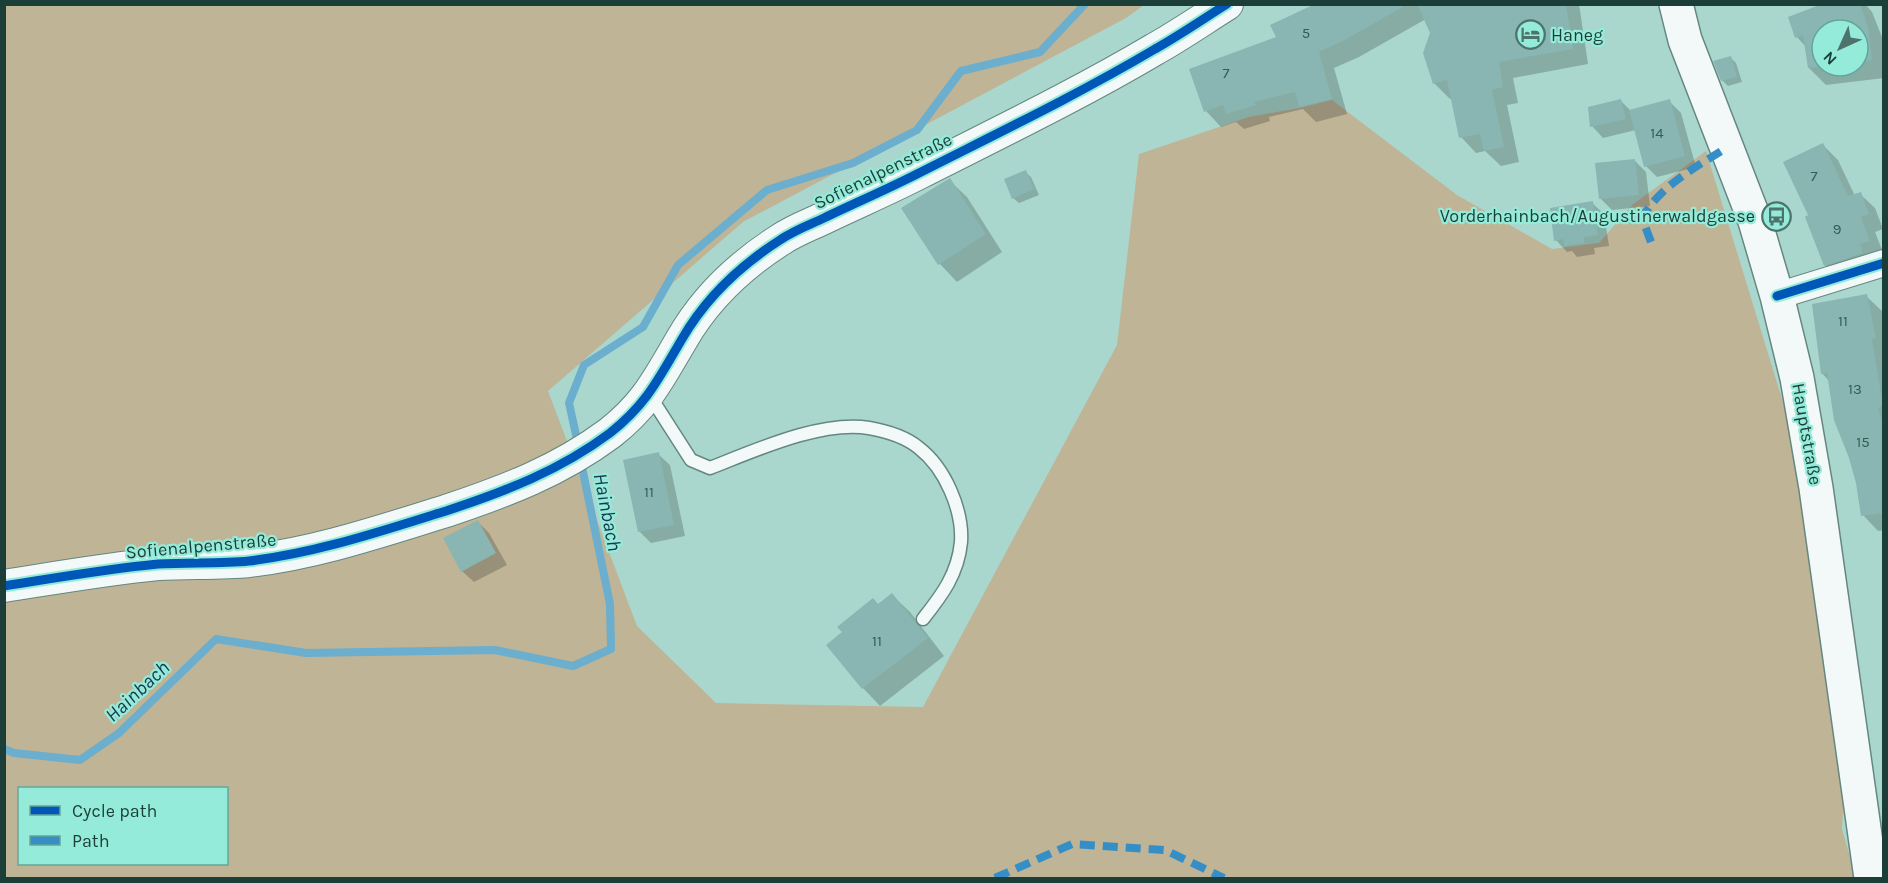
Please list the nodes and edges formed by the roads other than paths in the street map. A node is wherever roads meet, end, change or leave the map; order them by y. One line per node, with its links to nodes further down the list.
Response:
1 (1227, 4): 5 (street, Sofienalpenstraße)
2 (1676, 4): 4 (main road, Hauptstraße)
3 (1884, 263): 4 (street)
4 (1777, 296): 8 (main road, Hauptstraße)
5 (649, 395): 6 (street, Sofienalpenstraße); 7 (lane)
6 (4, 585)
7 (923, 619)
8 (1871, 879)

